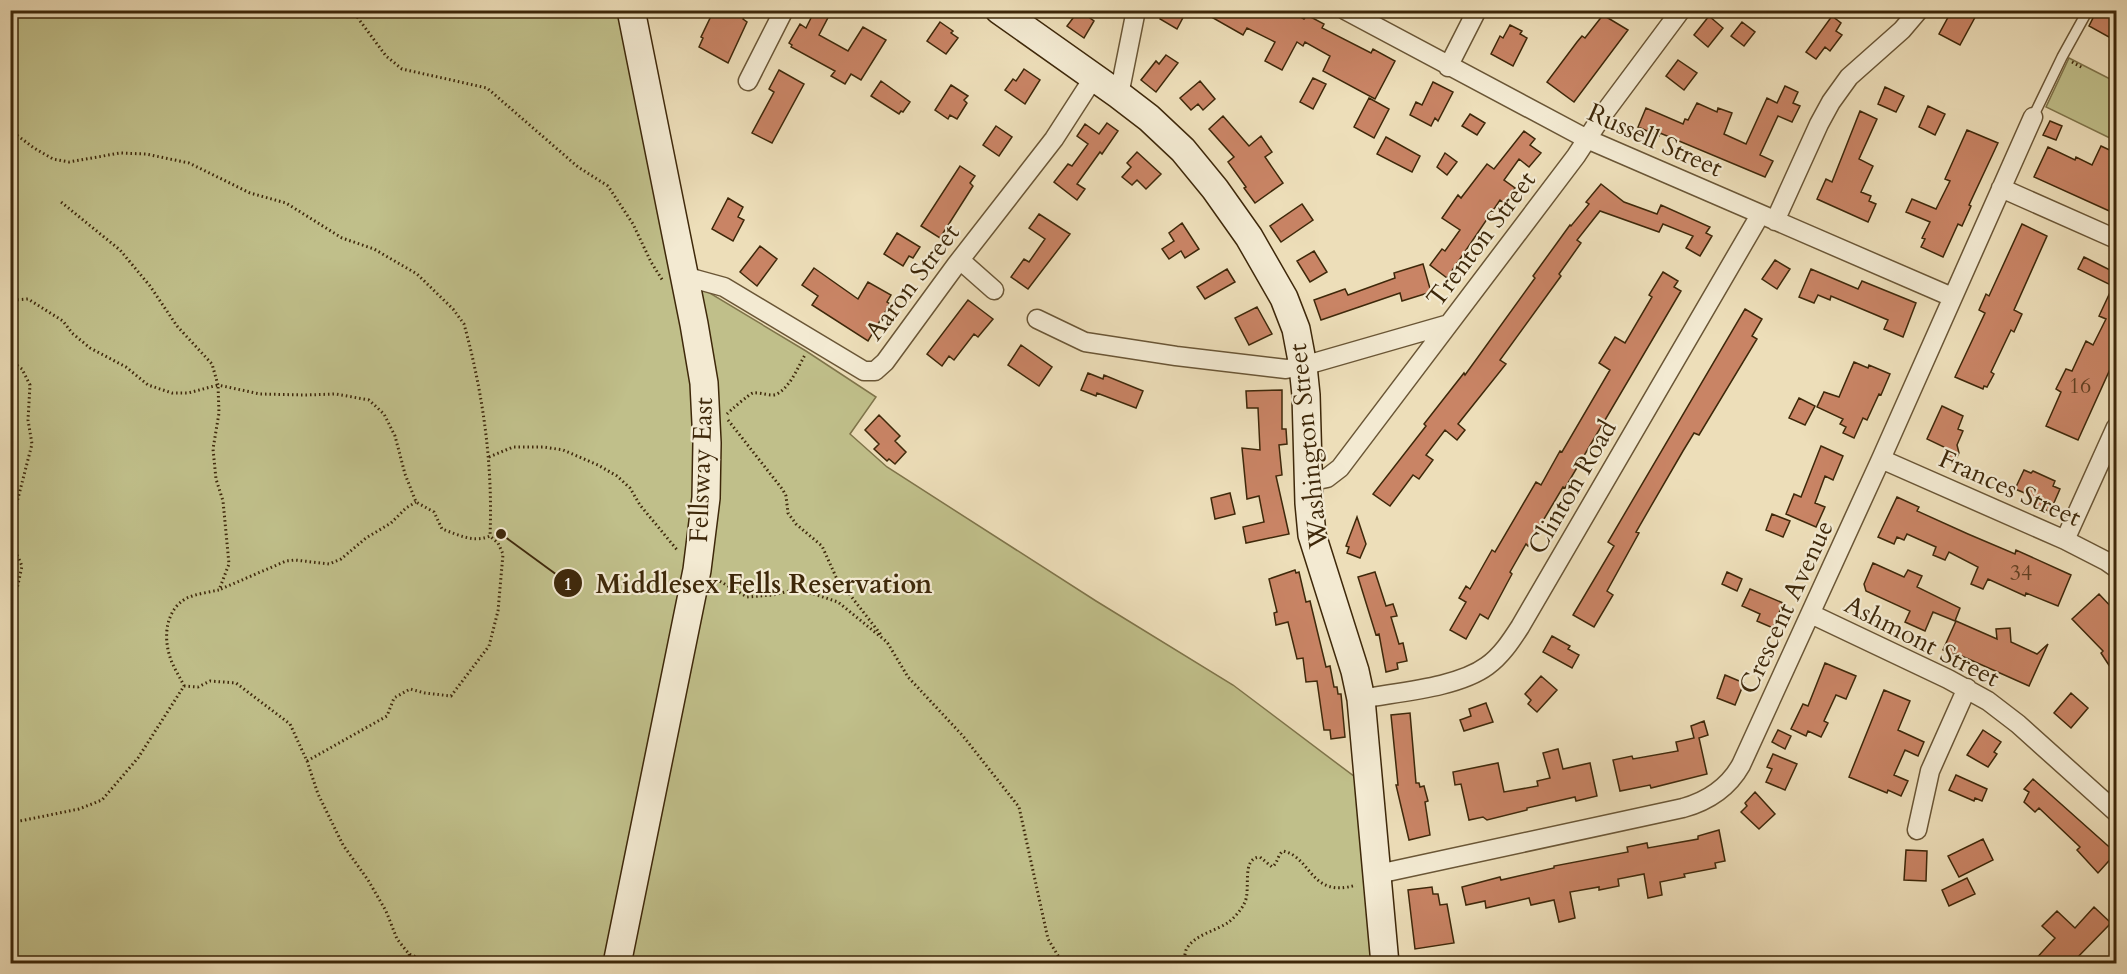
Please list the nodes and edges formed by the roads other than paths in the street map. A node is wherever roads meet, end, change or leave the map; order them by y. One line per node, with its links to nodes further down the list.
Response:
1 (631, 10): 20 (main road, Fellsway East)
2 (784, 10): 12 (street)
3 (999, 10): 11 (main road, Washington Street)
4 (1136, 10): 13 (street)
5 (1345, 10): 10 (street, Russell Street)
6 (1477, 10): 10 (street)
7 (1681, 10): 15 (street, Trenton Street)
8 (1919, 10): 17 (street, Clinton Road)
9 (2088, 10): 14 (lane)
10 (1448, 67): 15 (street, Russell Street)
11 (1094, 76): 13 (main road, Washington Street); 19 (street, Aaron Street)
12 (748, 81)
13 (1119, 95): 25 (main road, Washington Street)
14 (2033, 117): 16 (street, Crescent Avenue)
15 (1587, 139): 17 (street, Russell Street); 24 (street, Trenton Street)
16 (2001, 188): 18 (street); 22 (street, Crescent Avenue)
17 (1768, 218): 22 (street, Russell Street); 33 (street, Clinton Road)
18 (2116, 239)
19 (960, 260): 20 (street, Aaron Street); 21 (street)
20 (674, 279): 37 (main road, Fellsway East)
21 (994, 290)
22 (1952, 297): 27 (street, Crescent Avenue)
23 (1037, 319): 25 (street)
24 (1449, 324): 25 (street); 28 (street, Trenton Street)
25 (1303, 366): 28 (main road, Washington Street)
26 (2116, 427): 29 (street)
27 (1881, 459): 29 (street, Frances Street); 31 (street, Crescent Avenue)
28 (1308, 482): 33 (main road, Washington Street)
29 (2065, 540): 30 (street, Frances Street)
30 (2116, 568)
31 (1811, 614): 32 (street, Ashmont Street); 36 (street, Crescent Avenue)
32 (1967, 688): 34 (street, Ashmont Street); 35 (street)
33 (1361, 699): 36 (main road, Washington Street)
34 (2116, 812)
35 (1917, 830)
36 (1378, 874): 38 (main road, Washington Street)
37 (617, 963)
38 (1385, 963)

